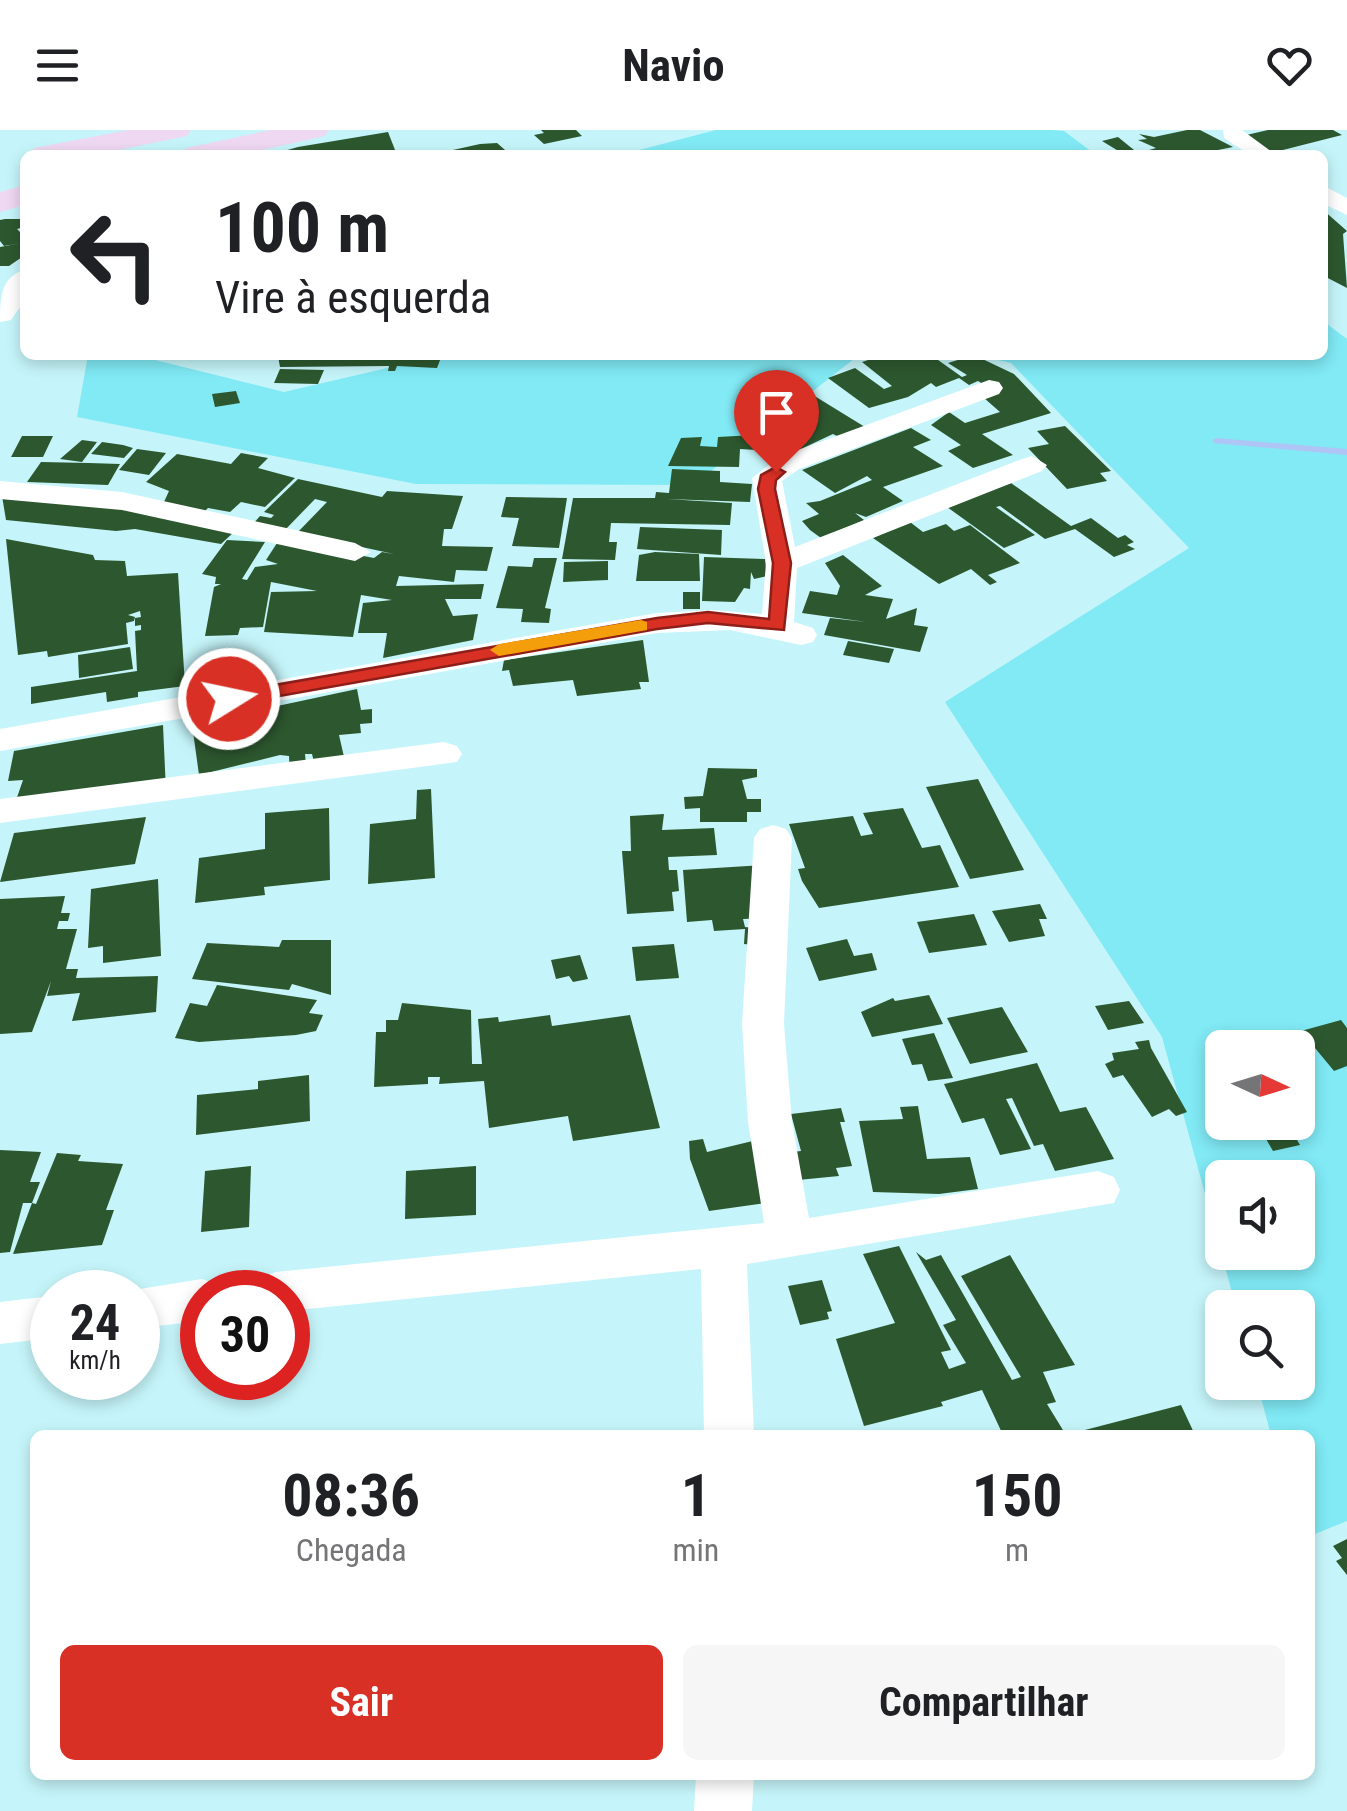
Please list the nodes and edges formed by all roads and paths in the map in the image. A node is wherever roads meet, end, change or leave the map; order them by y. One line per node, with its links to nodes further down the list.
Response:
1 (176, 130): 5 (main road)
2 (314, 130): 4 (main road)
3 (1232, 134): 7 (street)
4 (232, 138): 6 (main road)
5 (72, 150)
6 (207, 150)
7 (1257, 150)
8 (20, 286): 9 (street)
9 (0, 313)
10 (989, 388): 14 (street)
11 (1032, 464): 14 (street)
12 (0, 490): 13 (street)
13 (355, 552)
14 (782, 563): 15 (street)
15 (0, 740)
16 (444, 754): 17 (street)
17 (0, 812)
18 (773, 838): 20 (street)
19 (1098, 1190): 20 (street)
20 (790, 1240): 21 (street)
21 (723, 1248): 22 (street); 25 (street)
22 (310, 1289)
23 (30, 1319): 24 (street)
24 (0, 1322)
25 (729, 1430)
26 (725, 1780): 27 (street)
27 (722, 1811)

